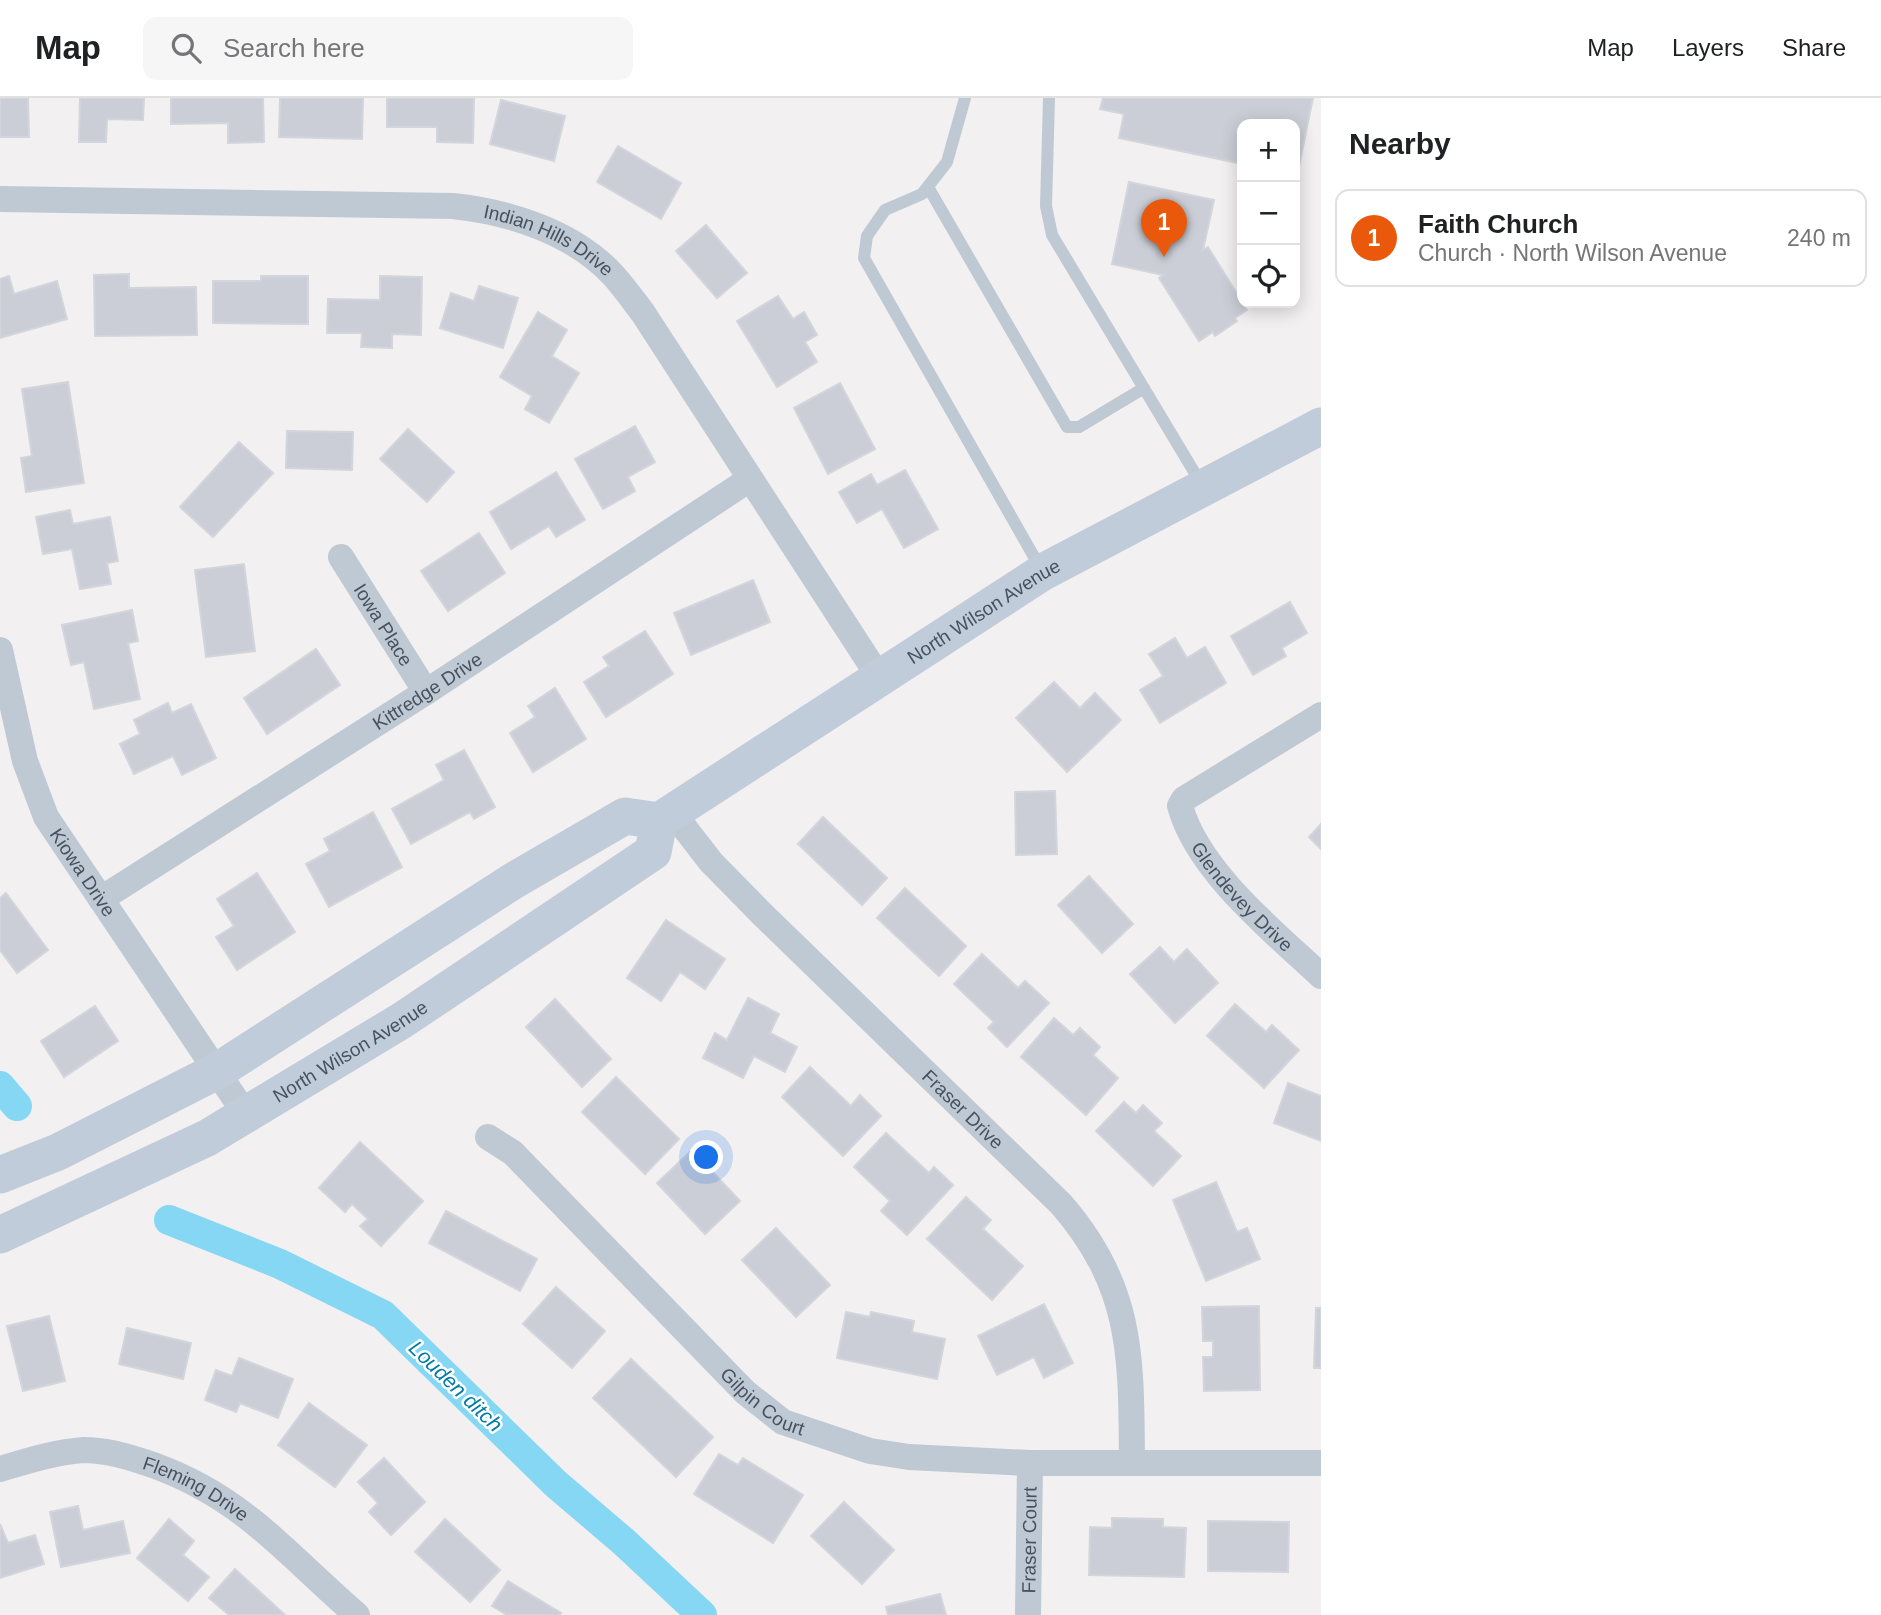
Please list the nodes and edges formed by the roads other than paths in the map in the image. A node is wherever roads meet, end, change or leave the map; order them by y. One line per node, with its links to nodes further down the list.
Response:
1 (965, 98): 3 (lane)
2 (1049, 98): 5 (lane)
3 (928, 187): 5 (lane); 10 (lane)
4 (0, 199): 7 (street, Indian Hills Drive)
5 (1144, 388): 8 (lane)
6 (1321, 426): 8 (main road, North Wilson Avenue)
7 (750, 479): 12 (street, Indian Hills Drive); 13 (street, Kittredge Drive)
8 (1204, 488): 10 (main road, North Wilson Avenue)
9 (341, 557): 13 (street, Iowa Place)
10 (1043, 572): 12 (main road, North Wilson Avenue)
11 (0, 650): 16 (street, Kiowa Drive)
12 (879, 677): 15 (main road, North Wilson Avenue)
13 (426, 692): 16 (street, Kittredge Drive)
14 (1321, 715): 17 (street, Glendevey Drive)
15 (666, 817): 18 (main road); 19 (main road, North Wilson Avenue); 24 (street, Fraser Drive)
16 (101, 899): 18 (street, Kiowa Drive)
17 (1321, 976)
18 (219, 1070): 19 (street, Kiowa Drive); 21 (main road)
19 (246, 1115): 22 (main road, North Wilson Avenue)
20 (488, 1137): 23 (street, Gilpin Court)
21 (0, 1175)
22 (0, 1235)
23 (1030, 1463): 24 (street, Gilpin Court); 28 (street, Fraser Court)
24 (1132, 1463): 25 (street, Gilpin Court)
25 (1321, 1464)
26 (0, 1469): 27 (street, Fleming Drive)
27 (357, 1615)
28 (1028, 1615)

